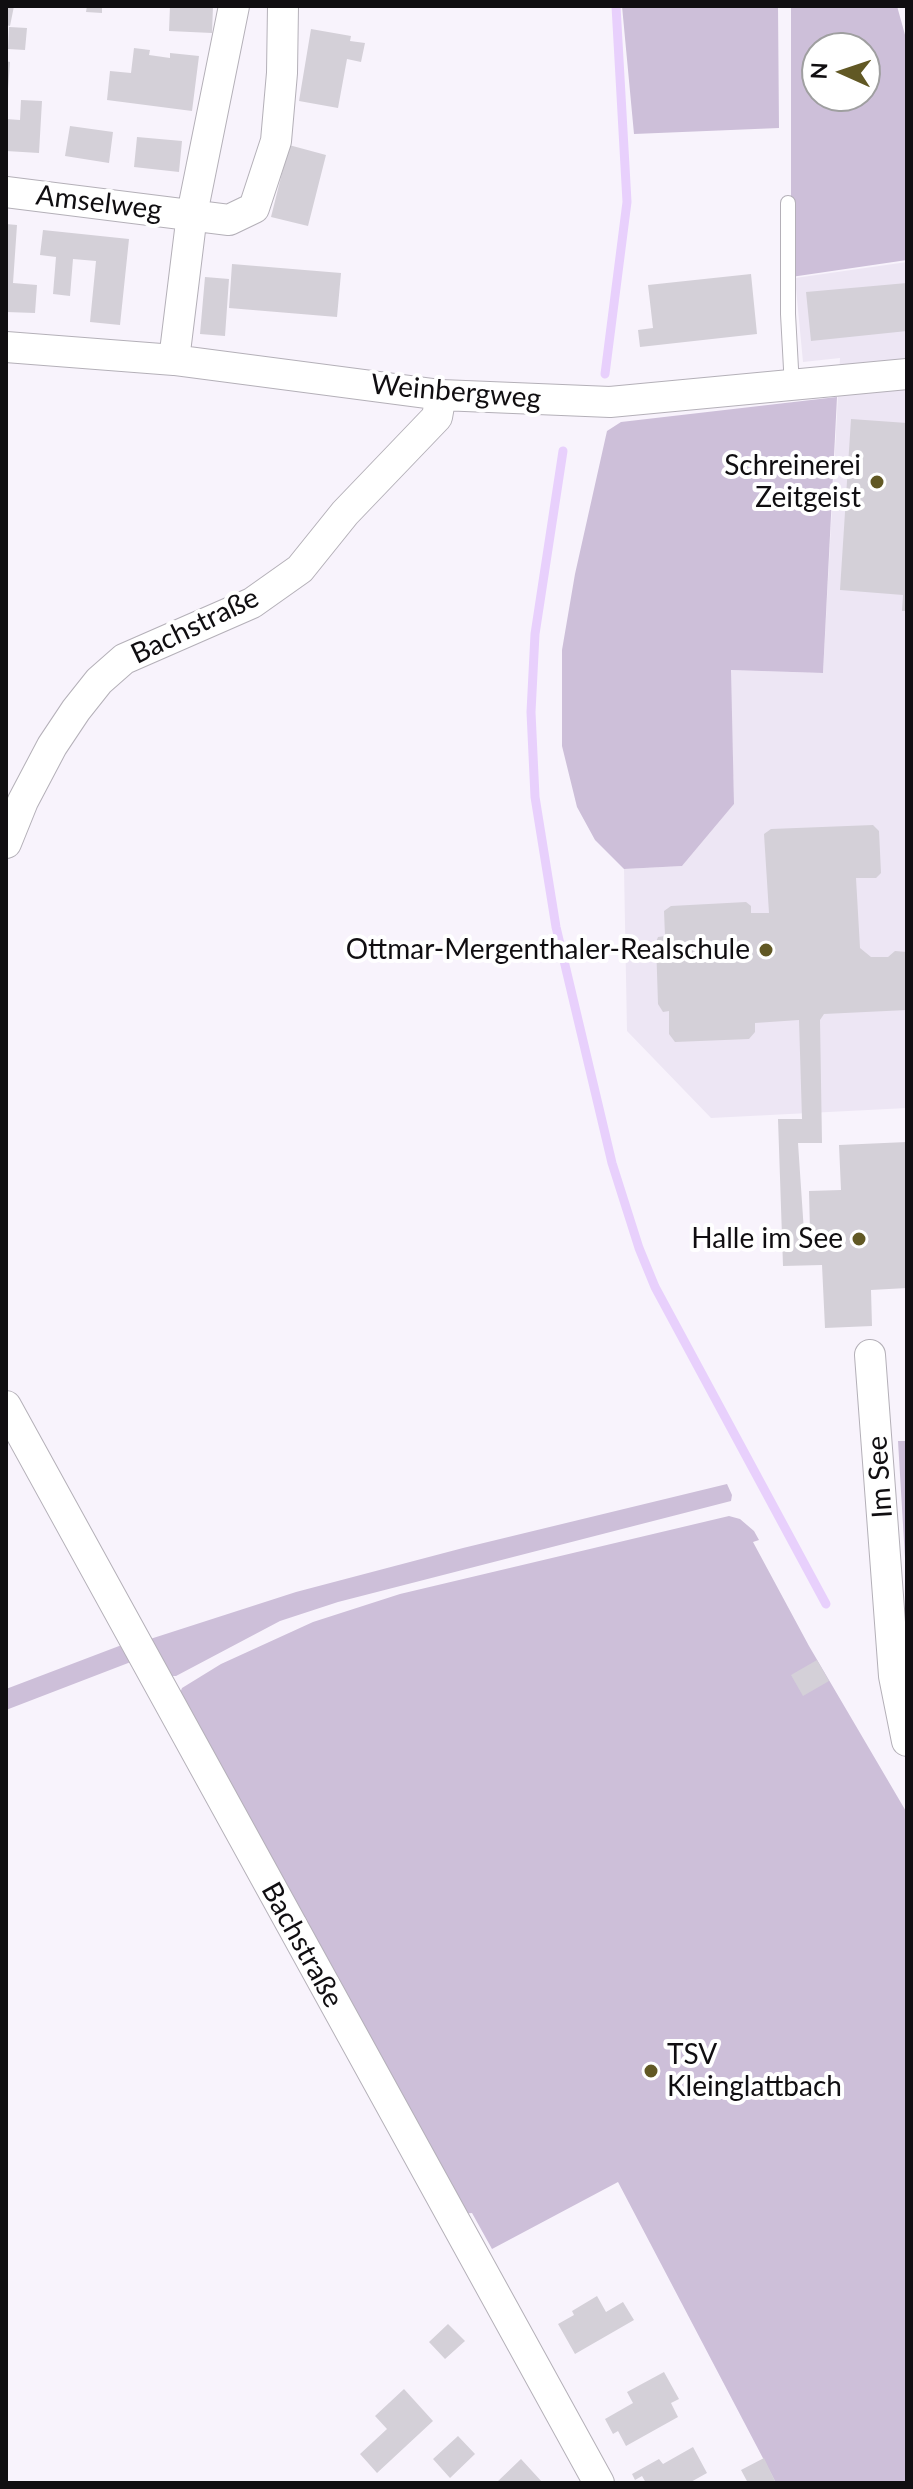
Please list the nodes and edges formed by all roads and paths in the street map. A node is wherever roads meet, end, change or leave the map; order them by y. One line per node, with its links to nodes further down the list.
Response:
1 (234, 6): 5 (street)
2 (283, 6): 5 (street, Amselweg)
3 (6, 192): 5 (street, Amselweg)
4 (788, 203): 9 (lane)
5 (192, 214): 7 (street)
6 (6, 347): 7 (street, Weinbergweg)
7 (174, 360): 10 (street, Weinbergweg)
8 (907, 374): 9 (street, Weinbergweg)
9 (792, 387): 10 (street, Weinbergweg)
10 (441, 395): 11 (street, Bachstraße)
11 (6, 843)
12 (870, 1355): 14 (street, Im See)
13 (6, 1406): 15 (street, Bachstraße)
14 (907, 1741)
15 (599, 2483)

